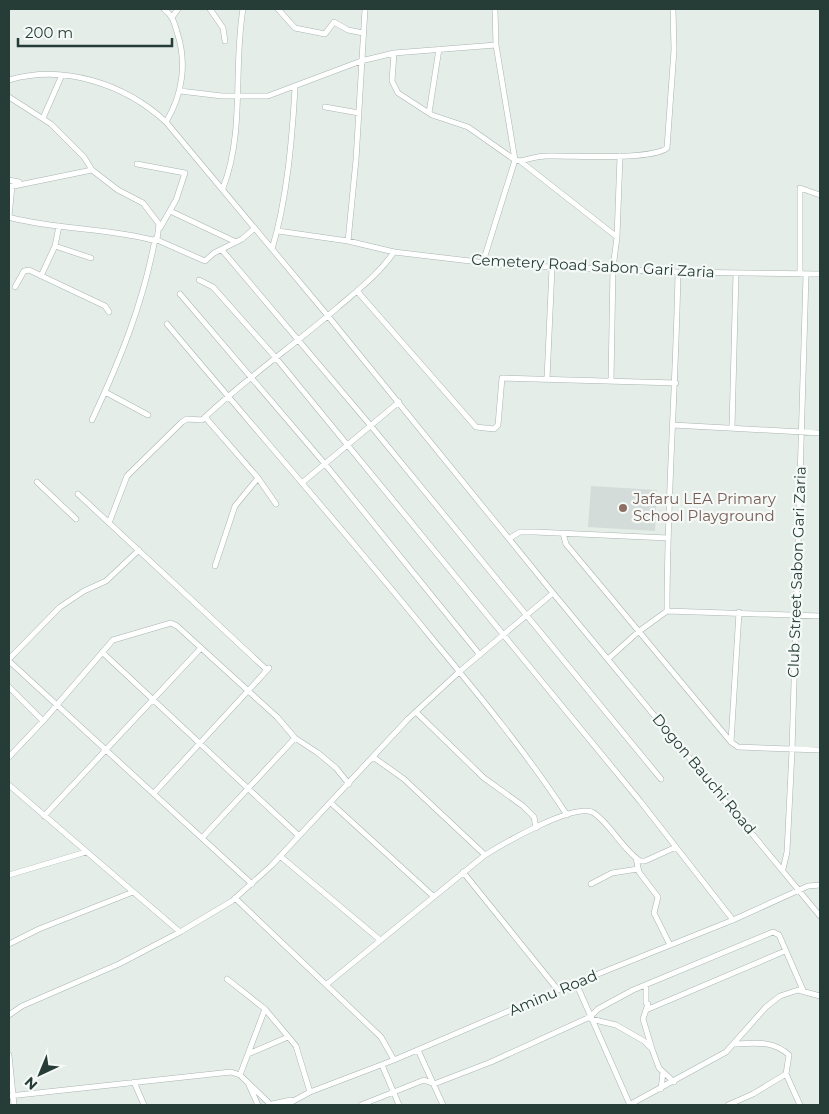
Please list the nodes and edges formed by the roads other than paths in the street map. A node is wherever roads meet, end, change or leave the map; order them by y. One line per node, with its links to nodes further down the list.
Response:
1 (164, 9): 9 (street)
2 (178, 9): 9 (street)
3 (210, 9): 11 (street)
4 (244, 9): 20 (street)
5 (278, 9): 10 (street)
6 (364, 9): 10 (street)
7 (495, 9): 12 (street)
8 (673, 9): 28 (street)
9 (172, 16): 19 (street)
10 (363, 32): 15 (street)
11 (225, 41)
12 (496, 45): 13 (street); 29 (street)
13 (439, 49): 14 (street); 25 (street)
14 (394, 52): 15 (street); 25 (street)
15 (361, 61): 18 (street); 24 (street)
16 (62, 75): 17 (street, Dogon Bauchi Road); 26 (street); 27 (street, Dogon Bauchi Road)
17 (9, 80)
18 (295, 88): 20 (street); 41 (street)
19 (180, 91): 20 (street); 27 (street)
20 (237, 96): 35 (street)
21 (10, 98): 22 (street); 26 (street)
22 (9, 104)
23 (326, 107): 24 (street)
24 (359, 113): 44 (street)
25 (429, 113): 29 (street)
26 (43, 118): 31 (street)
27 (166, 122): 35 (street, Dogon Bauchi Road)
28 (620, 156): 29 (street); 42 (street)
29 (518, 161): 42 (street); 51 (street)
30 (137, 164): 37 (street)
31 (92, 170): 33 (street); 39 (street)
32 (9, 180): 33 (street)
33 (22, 183): 34 (street)
34 (11, 186): 38 (street)
35 (223, 188): 40 (street, Dogon Bauchi Road)
36 (820, 195): 56 (street, Club Street Sabon Gari Zaria)
37 (170, 211): 39 (street); 45 (street)
38 (58, 226): 43 (street); 46 (street)
39 (160, 228): 43 (street)
40 (255, 228): 45 (street); 47 (street, Dogon Bauchi Road)
41 (278, 231): 44 (street, Cemetery Road Sabon Gari Zaria); 47 (street)
42 (617, 237): 53 (street)
43 (156, 240): 48 (street); 72 (street)
44 (348, 241): 49 (street, Cemetery Road Sabon Gari Zaria)
45 (236, 242): 48 (street)
46 (55, 246): 50 (street); 58 (street)
47 (272, 249): 64 (street, Dogon Bauchi Road)
48 (222, 250): 66 (street)
49 (394, 252): 51 (street, Cemetery Road Sabon Gari Zaria); 61 (street)
50 (91, 258)
51 (484, 262): 52 (street, Cemetery Road Sabon Gari Zaria)
52 (552, 268): 53 (street, Cemetery Road Sabon Gari Zaria); 69 (street)
53 (613, 268): 54 (street, Cemetery Road Sabon Gari Zaria); 70 (street)
54 (678, 272): 55 (street, Cemetery Road Sabon Gari Zaria); 71 (street)
55 (736, 273): 56 (street, Cemetery Road Sabon Gari Zaria); 80 (street)
56 (803, 274): 57 (street, Cemetery Road Sabon Gari Zaria); 81 (street, Club Street Sabon Gari Zaria)
57 (820, 274)
58 (41, 276): 60 (street); 63 (street)
59 (199, 280): 67 (street)
60 (15, 286)
61 (358, 291): 64 (street); 69 (street)
62 (180, 294): 68 (street)
63 (109, 312)
64 (328, 316): 66 (street); 74 (street, Dogon Bauchi Road)
65 (167, 324): 73 (street)
66 (298, 340): 67 (street); 79 (street)
67 (276, 358): 68 (street); 83 (street)
68 (251, 378): 73 (street); 84 (street)
69 (547, 379): 70 (street)
70 (611, 381): 71 (street)
71 (676, 384): 78 (street)
72 (105, 392): 75 (street); 77 (street)
73 (227, 396): 76 (street); 87 (street)
74 (399, 402): 79 (street); 93 (street, Dogon Bauchi Road)
75 (148, 415)
76 (205, 417): 85 (street); 91 (street)
77 (92, 420)
78 (673, 424): 80 (street); 94 (street)
79 (371, 426): 83 (street); 100 (street)
80 (732, 427): 81 (street)
81 (802, 432): 82 (street); 101 (street, Club Street Sabon Gari Zaria)
82 (820, 433)
83 (348, 445): 84 (street); 104 (street)
84 (325, 464): 87 (street); 107 (street)
85 (258, 478): 89 (street); 96 (street)
86 (37, 482): 90 (street)
87 (303, 482): 110 (street)
88 (78, 494): 91 (street)
89 (276, 504)
90 (76, 519)
91 (109, 523): 95 (street)
92 (563, 533): 93 (street); 94 (street); 103 (street)
93 (510, 538): 97 (street, Dogon Bauchi Road)
94 (668, 538): 98 (street)
95 (139, 550): 109 (street); 112 (street)
96 (215, 566)
97 (553, 593): 100 (street); 108 (street, Dogon Bauchi Road)
98 (667, 612): 99 (street); 103 (street)
99 (738, 612): 101 (street); 119 (street)
100 (526, 615): 104 (street); 125 (street)
101 (795, 615): 102 (street); 122 (street, Club Street Sabon Gari Zaria)
102 (820, 616)
103 (638, 632): 108 (street); 119 (street)
104 (502, 636): 107 (street); 136 (street)
105 (201, 648): 106 (street); 112 (street); 113 (street)
106 (102, 652): 113 (street); 114 (street)
107 (480, 655): 110 (street)
108 (608, 659): 142 (street, Dogon Bauchi Road)
109 (9, 660): 114 (street)
110 (459, 672): 115 (street); 131 (street)
111 (9, 687): 116 (street)
112 (248, 690): 117 (street); 118 (street)
113 (153, 699): 118 (street); 121 (street)
114 (57, 706): 116 (street); 121 (street)
115 (416, 712): 124 (street); 133 (street)
116 (43, 721): 123 (street)
117 (295, 738): 126 (street); 128 (street)
118 (199, 742): 128 (street); 129 (street)
119 (731, 742): 122 (street)
120 (820, 750): 122 (street)
121 (107, 751): 129 (street); 132 (street)
122 (792, 751): 142 (street, Club Street Sabon Gari Zaria)
123 (9, 757)
124 (373, 757): 126 (street); 138 (street)
125 (661, 779)
126 (349, 784): 130 (street)
127 (9, 785): 132 (street)
128 (249, 788): 134 (street); 135 (street)
129 (154, 793): 135 (street)
130 (331, 803): 134 (street); 150 (street)
131 (567, 815): 133 (street); 140 (street)
132 (44, 816): 137 (street)
133 (536, 828): 138 (street)
134 (299, 836): 139 (street)
135 (202, 838): 145 (street)
136 (676, 847): 140 (street); 153 (street)
137 (86, 852): 144 (street); 149 (street)
138 (485, 855): 143 (street)
139 (280, 856): 145 (street); 155 (street)
140 (636, 858): 141 (street)
141 (638, 869): 146 (street); 157 (street)
142 (783, 869): 148 (street, Dogon Bauchi Road)
143 (463, 872): 150 (street); 163 (street)
144 (9, 875)
145 (252, 884): 151 (street)
146 (591, 884)
147 (820, 885): 148 (street, Aminu Road)
148 (798, 890): 152 (street, Dogon Bauchi Road); 153 (street, Aminu Road)
149 (133, 892): 154 (street); 156 (street)
150 (432, 896): 155 (street)
151 (235, 898): 154 (street); 161 (street)
152 (820, 916)
153 (733, 920): 157 (street, Aminu Road)
154 (180, 932): 168 (street)
155 (379, 939): 161 (street)
156 (9, 944)
157 (670, 945): 160 (street, Aminu Road)
158 (785, 950): 162 (street); 164 (street); 166 (street)
159 (227, 979): 167 (street)
160 (576, 983): 163 (street, Aminu Road); 169 (street)
161 (327, 984): 176 (street)
162 (646, 985): 166 (street); 169 (street)
163 (558, 990): 173 (street, Aminu Road)
164 (804, 990): 165 (street); 171 (street)
165 (820, 996)
166 (648, 1007): 172 (street)
167 (265, 1009): 170 (street); 174 (street)
168 (9, 1015)
169 (591, 1018): 172 (street); 184 (street); 198 (street)
170 (288, 1037): 174 (street); 186 (street)
171 (734, 1044): 179 (street); 182 (street)
172 (652, 1049): 178 (street)
173 (418, 1050): 176 (street, Aminu Road); 184 (street)
174 (248, 1054): 180 (street)
175 (9, 1055): 188 (street)
176 (394, 1060): 177 (street, Aminu Road)
177 (382, 1065): 186 (street, Aminu Road); 187 (street)
178 (663, 1072): 182 (street); 185 (street)
179 (786, 1074): 199 (street); 200 (street)
180 (240, 1075): 181 (street); 183 (street)
181 (134, 1082): 188 (street); 192 (street)
182 (674, 1082): 185 (street)
183 (249, 1084): 190 (street); 193 (street)
184 (434, 1084): 187 (street); 197 (street)
185 (660, 1089): 198 (street)
186 (310, 1092): 189 (street, Aminu Road)
187 (394, 1092): 195 (street); 196 (street)
188 (11, 1096): 191 (street)
189 (294, 1100): 190 (street); 194 (street, Aminu Road)
190 (272, 1104): 193 (street)
191 (14, 1105)
192 (144, 1105)
193 (259, 1105)
194 (286, 1105)
195 (360, 1105)
196 (399, 1105)
197 (443, 1105)
198 (630, 1105)
199 (728, 1105)
200 (800, 1105)

